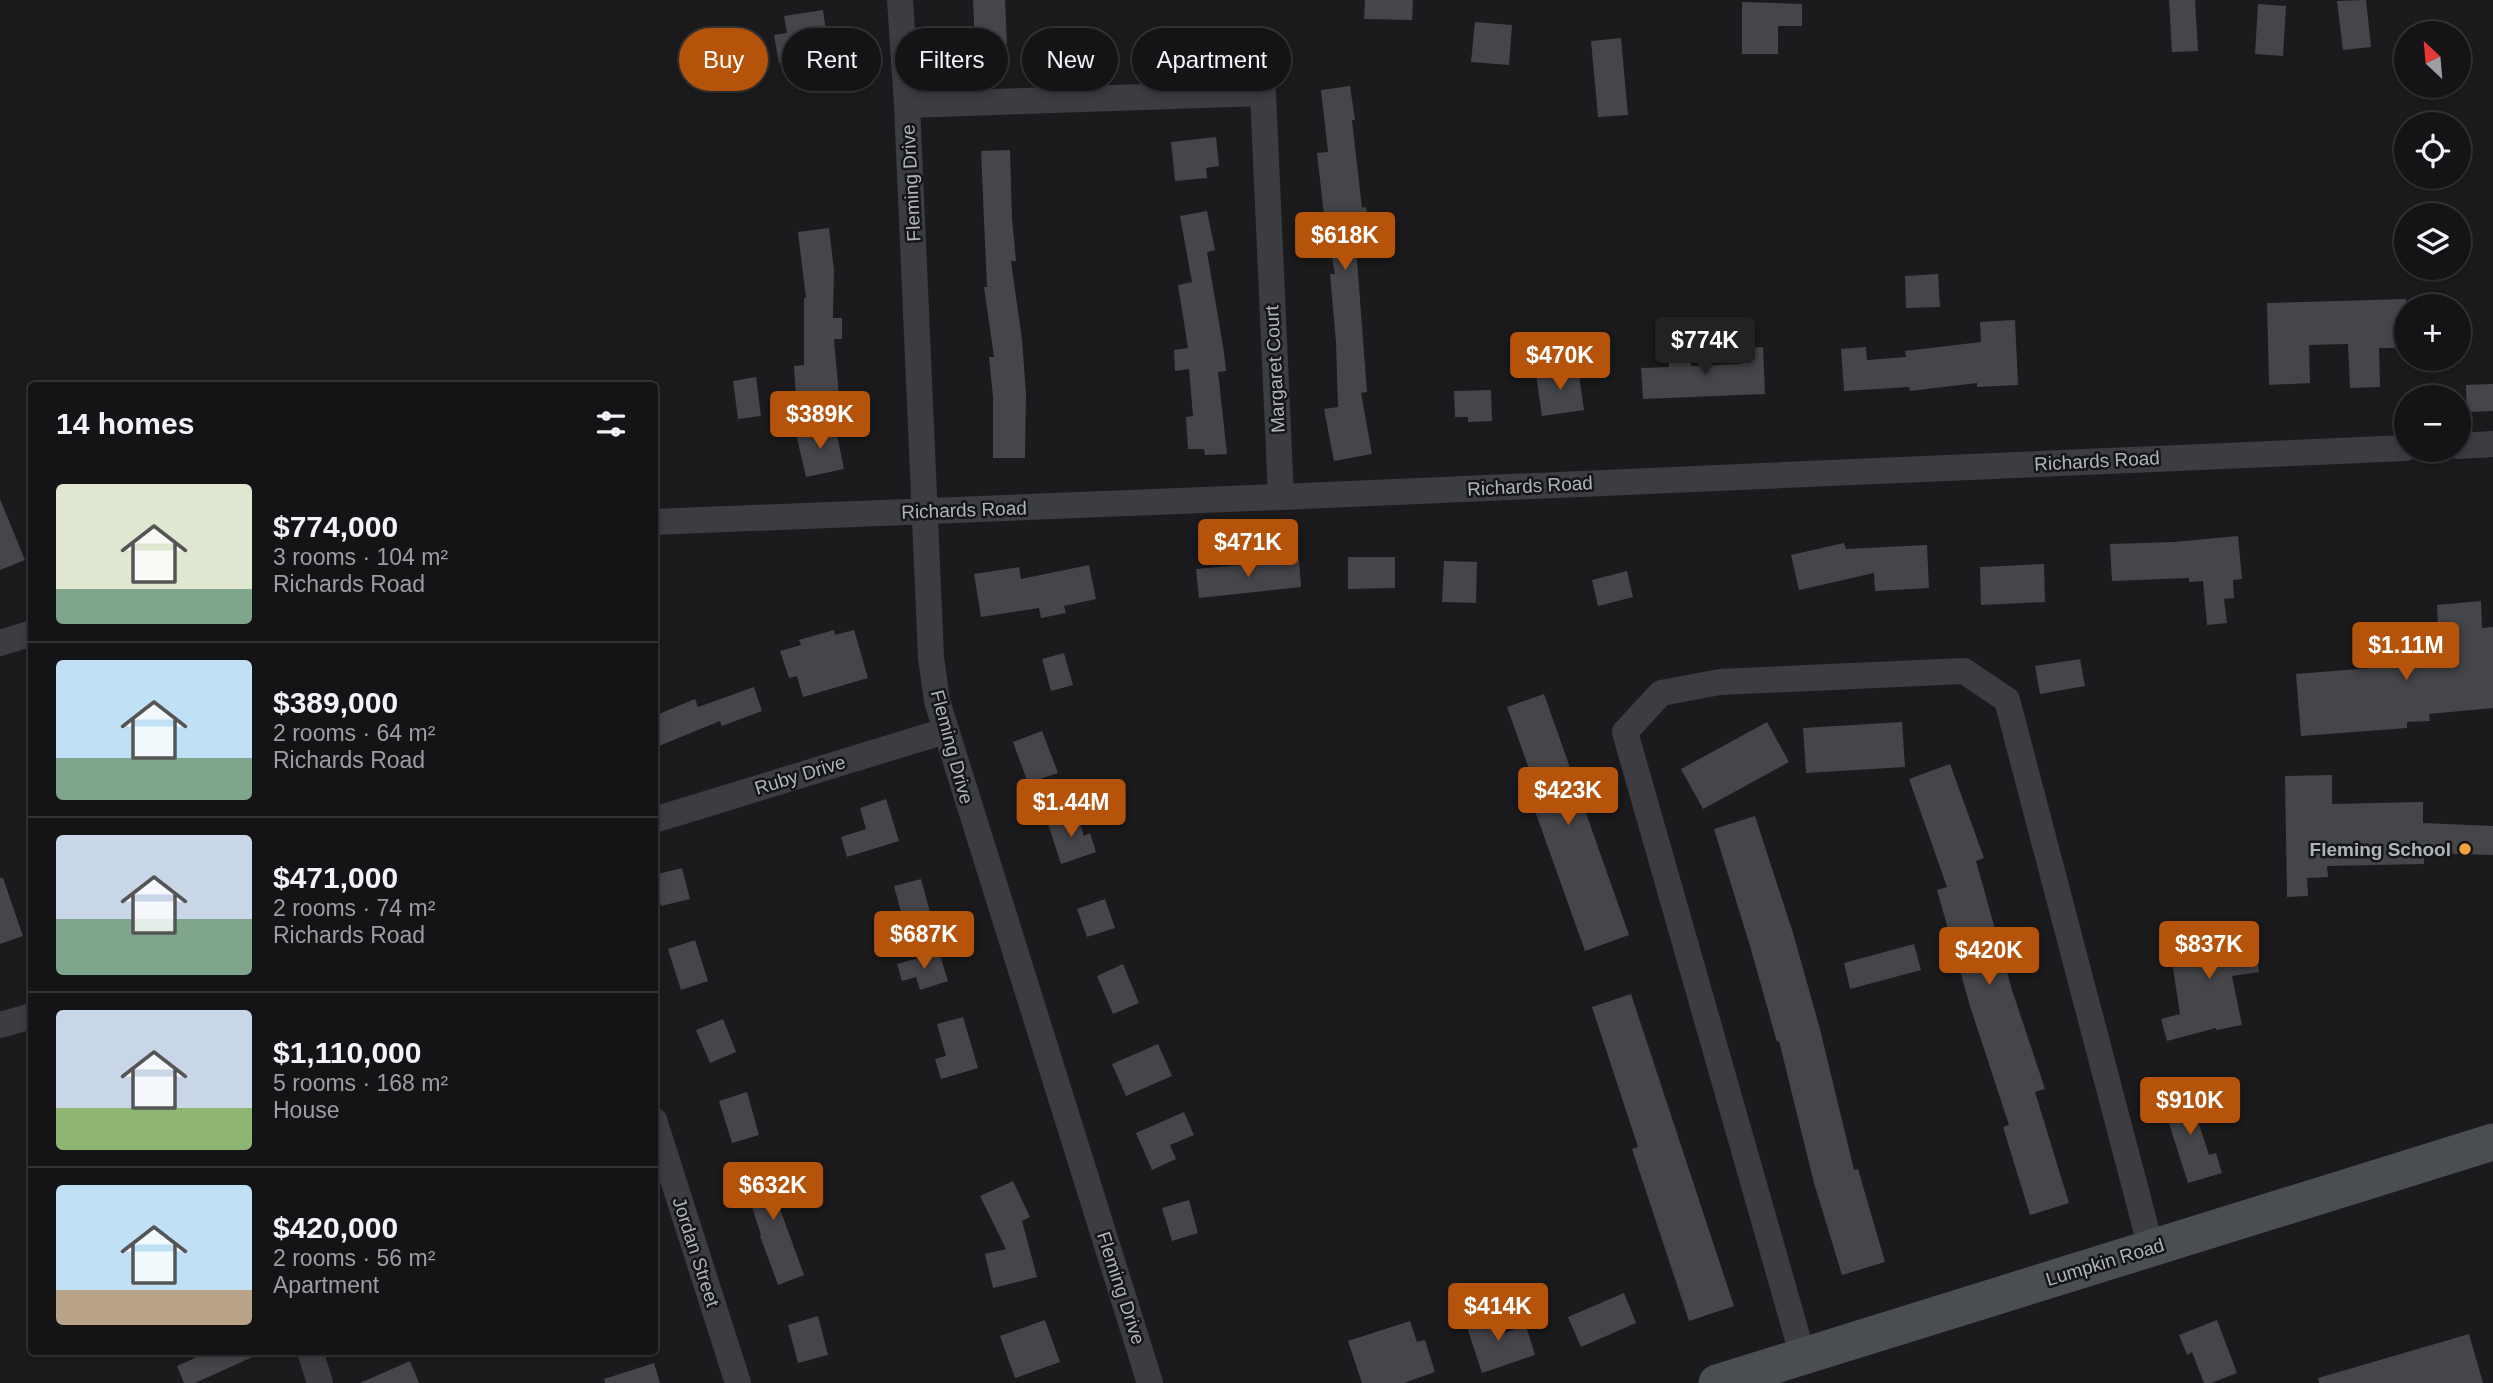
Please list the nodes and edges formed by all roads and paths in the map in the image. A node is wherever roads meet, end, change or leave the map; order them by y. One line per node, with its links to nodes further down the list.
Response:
1 (900, 0): 2 (street, Fleming Drive)
2 (907, 106): 6 (street, Margaret Court); 7 (street, Fleming Drive)
3 (2493, 444): 4 (street)
4 (2471, 445)
5 (2394, 449): 6 (street, Richards Road)
6 (1281, 498): 7 (street, Richards Road)
7 (925, 512): 8 (street, Richards Road); 11 (street, Fleming Drive)
8 (658, 522)
9 (28, 634): 10 (street)
10 (0, 643)
11 (945, 731): 12 (street, Ruby Drive); 22 (street, Fleming Drive)
12 (658, 819)
13 (28, 1017): 14 (street)
14 (0, 1025)
15 (658, 1133): 21 (street, Jordan Street)
16 (2493, 1142): 17 (main road, Lumpkin Road)
17 (2151, 1248): 19 (main road, Lumpkin Road); 19 (street)
18 (311, 1355): 20 (street)
19 (1803, 1357): 23 (main road, Lumpkin Road)
20 (320, 1383)
21 (738, 1383)
22 (1150, 1383)
23 (1717, 1383)

